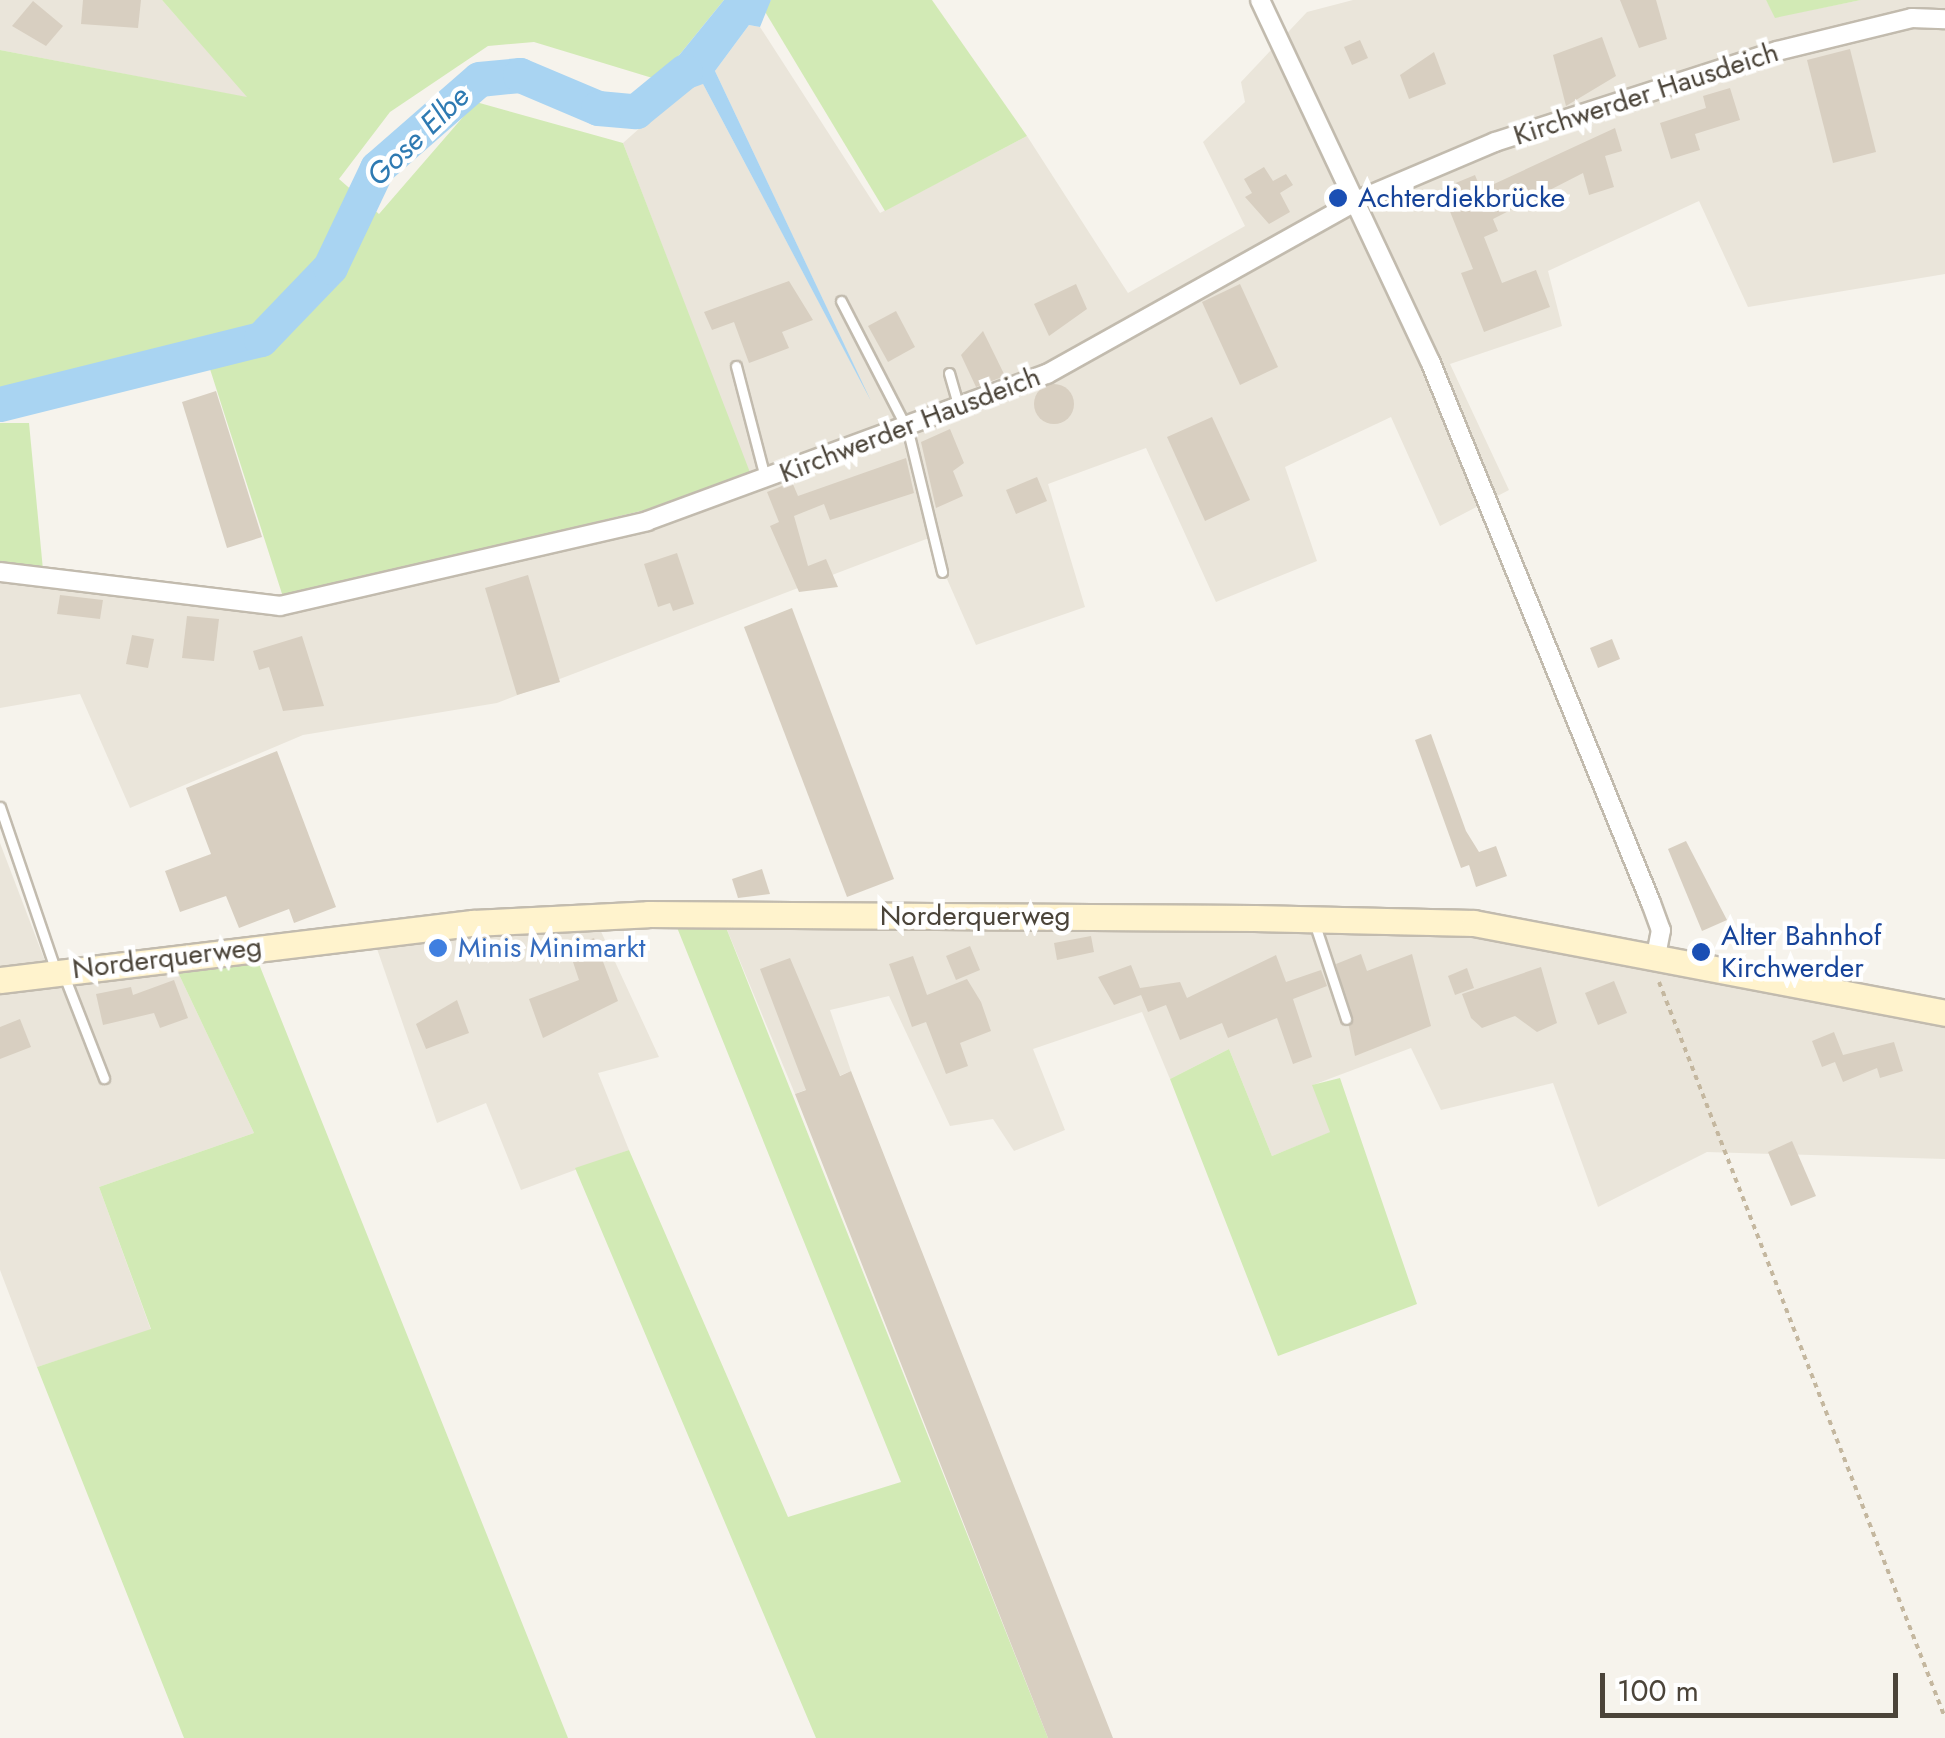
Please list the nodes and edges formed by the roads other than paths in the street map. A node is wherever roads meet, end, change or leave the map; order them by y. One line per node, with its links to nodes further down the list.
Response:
1 (1260, 0): 3 (street)
2 (1945, 19): 3 (street, Kirchwerder Hausdeich)
3 (1356, 201): 7 (street, Kirchwerder Hausdeich); 14 (street)
4 (841, 301): 8 (lane)
5 (736, 366): 9 (lane)
6 (949, 372): 7 (lane)
7 (960, 410): 8 (street, Kirchwerder Hausdeich)
8 (908, 431): 9 (street, Kirchwerder Hausdeich); 11 (lane)
9 (766, 480): 10 (street, Kirchwerder Hausdeich)
10 (0, 572)
11 (942, 572)
12 (0, 807): 15 (lane)
13 (1314, 920): 14 (street, Norderquerweg); 15 (street, Norderquerweg); 18 (lane)
14 (1656, 956): 17 (street, Norderquerweg)
15 (59, 971): 16 (street, Norderquerweg); 19 (lane)
16 (0, 980)
17 (1945, 1013)
18 (1346, 1019)
19 (104, 1078)

